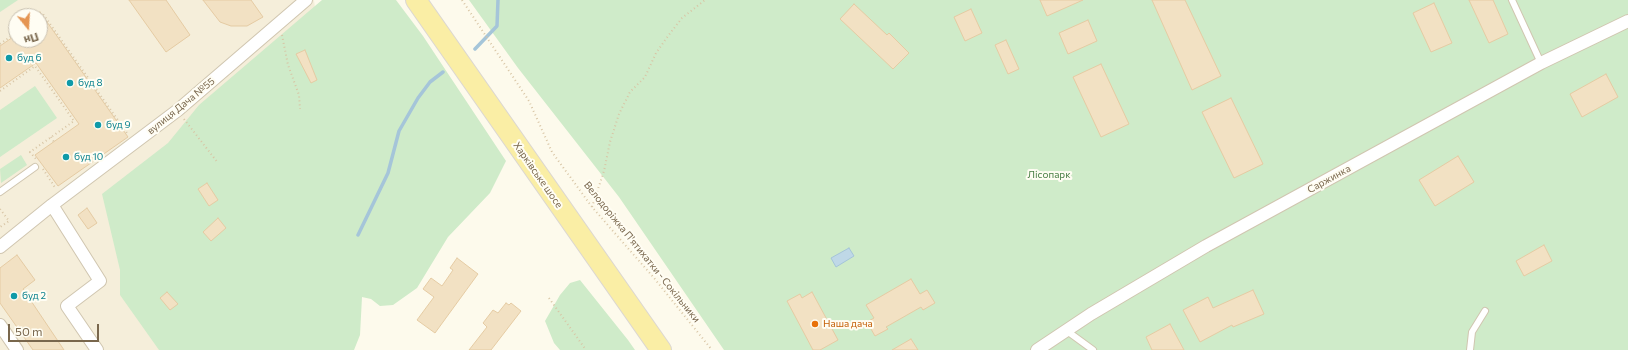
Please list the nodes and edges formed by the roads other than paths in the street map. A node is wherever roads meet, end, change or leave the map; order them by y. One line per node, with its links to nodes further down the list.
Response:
1 (306, 0): 8 (street, вулиця Дача №55)
2 (416, 0): 15 (main road, Харківське шосе)
3 (1512, 0): 5 (lane)
4 (1628, 21): 5 (street, Саржинка)
5 (1541, 63): 12 (street, Саржинка)
6 (35, 167): 7 (lane)
7 (0, 192)
8 (52, 205): 9 (street, вулиця Дача №55); 14 (street)
9 (0, 247)
10 (1485, 311): 18 (lane)
11 (0, 325): 13 (street)
12 (1067, 330): 16 (street, Саржинка); 17 (lane)
13 (17, 350)
14 (97, 350)
15 (661, 350)
16 (1037, 350)
17 (1094, 350)
18 (1470, 350)

